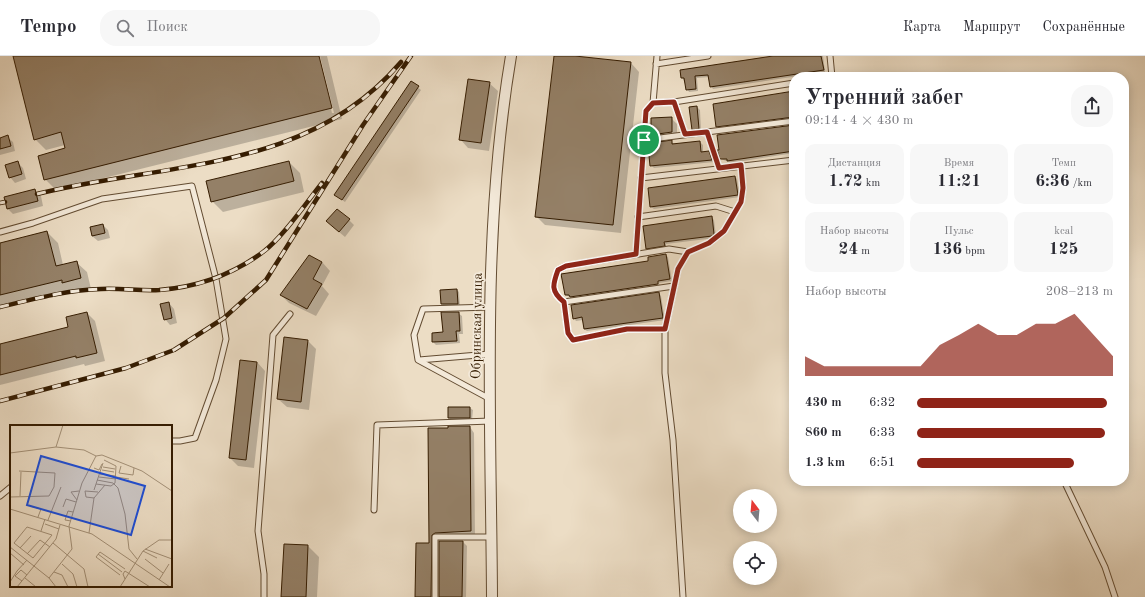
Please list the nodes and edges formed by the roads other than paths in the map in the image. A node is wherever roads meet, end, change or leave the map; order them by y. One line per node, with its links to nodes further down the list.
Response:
1 (511, 56): 25 (street, Обринская улица)
2 (657, 56): 5 (lane)
3 (708, 56): 5 (lane)
4 (830, 56): 6 (lane)
5 (656, 64): 9 (lane)
6 (831, 72)
7 (789, 84): 8 (lane)
8 (674, 102): 9 (lane); 12 (lane)
9 (653, 103): 13 (lane)
10 (789, 121): 11 (lane)
11 (707, 132): 12 (lane); 16 (lane)
12 (685, 134): 13 (lane)
13 (644, 140): 17 (lane)
14 (789, 160): 15 (lane)
15 (741, 165): 16 (lane); 18 (lane)
16 (719, 168): 17 (lane)
17 (641, 178): 19 (lane)
18 (735, 212): 19 (lane); 21 (lane)
19 (638, 217): 22 (lane)
20 (0, 232): 32 (lane)
21 (688, 252): 22 (lane); 23 (lane)
22 (636, 254): 24 (lane)
23 (674, 286): 24 (lane); 27 (lane)
24 (564, 302): 27 (lane)
25 (491, 307): 28 (street, Обринская улица); 29 (lane)
26 (290, 314): 38 (lane)
27 (665, 329): 41 (lane)
28 (490, 354): 29 (lane); 30 (street, Обринская улица)
29 (418, 360): 30 (lane)
30 (490, 399): 31 (street, Обринская улица)
31 (491, 421): 36 (lane); 37 (street, Обринская улица)
32 (172, 441)
33 (1066, 486): 42 (lane)
34 (10, 489): 35 (lane)
35 (0, 496)
36 (374, 510)
37 (491, 537): 39 (lane); 40 (street, Обринская улица)
38 (264, 597)
39 (435, 597)
40 (492, 597)
41 (683, 597)
42 (1115, 597)

